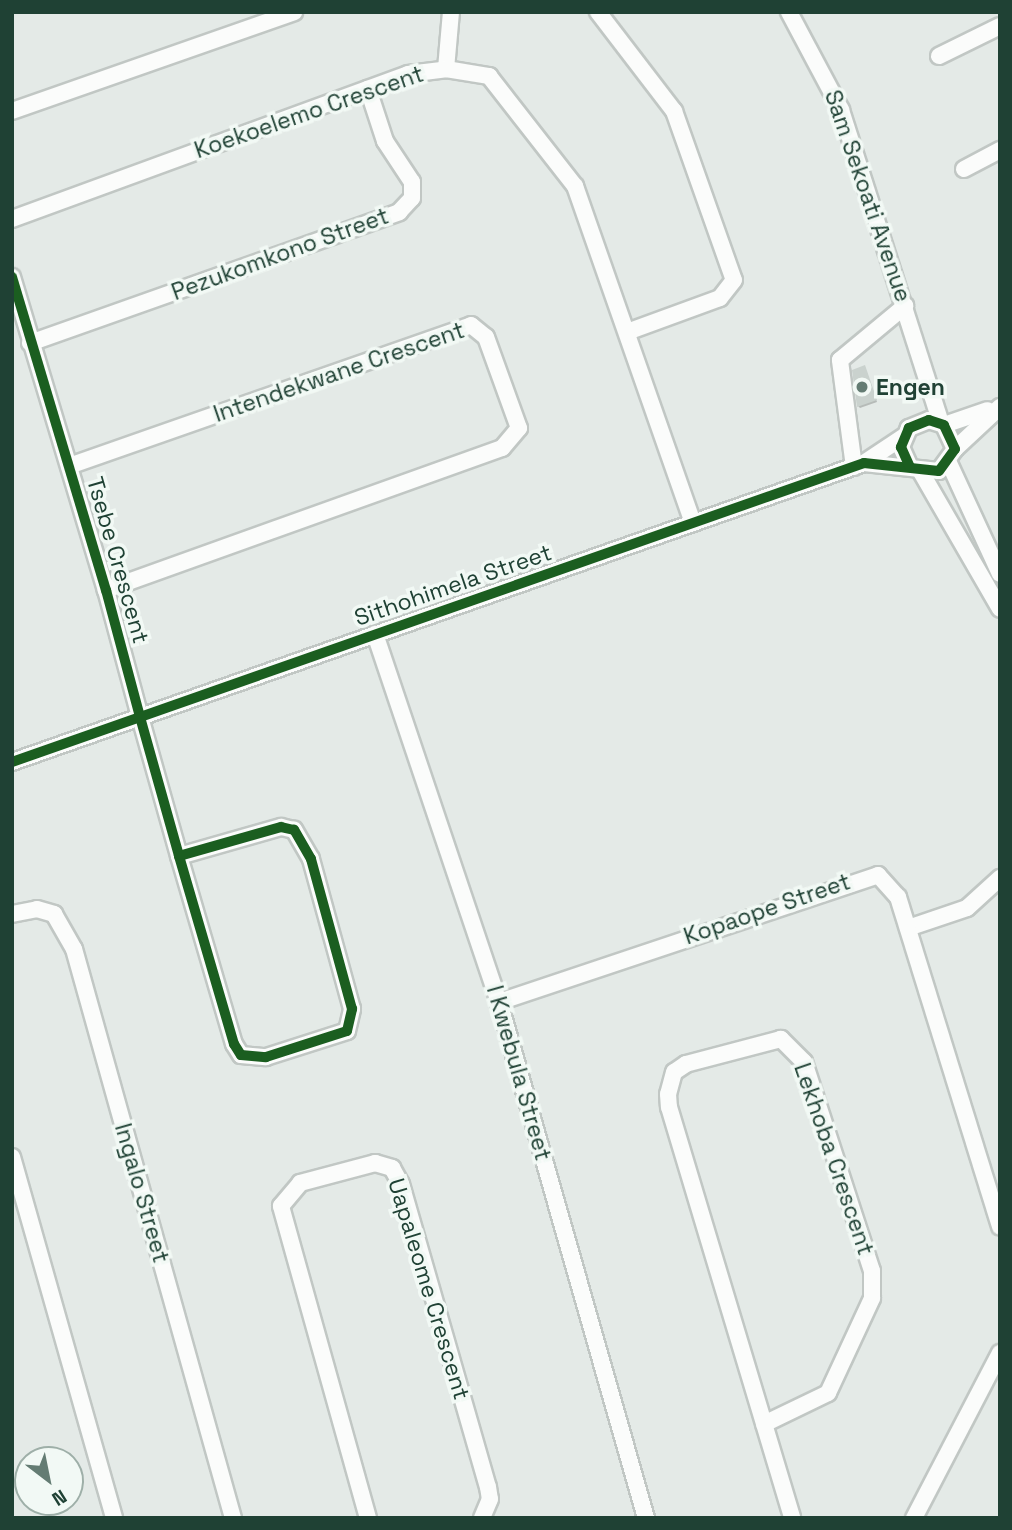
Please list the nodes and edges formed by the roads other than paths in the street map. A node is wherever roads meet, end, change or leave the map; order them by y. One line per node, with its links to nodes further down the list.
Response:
1 (294, 12): 9 (street)
2 (451, 12): 7 (street)
3 (598, 12): 15 (street)
4 (789, 12): 14 (street, Sam Sekoati Avenue)
5 (1000, 26): 6 (street)
6 (939, 56)
7 (446, 69): 8 (street, Koekoelemo Crescent); 15 (street, Koekoelemo Crescent)
8 (368, 89): 12 (street, Koekoelemo Crescent); 16 (street, Pezukomkono Street)
9 (12, 111)
10 (1000, 150): 11 (street)
11 (964, 169)
12 (16, 216)
13 (12, 277): 16 (street, Tsebe Crescent)
14 (905, 306): 17 (street, Sam Sekoati Avenue); 23 (street)
15 (627, 332): 26 (street, Koekoelemo Crescent)
16 (30, 343): 24 (street, Tsebe Crescent)
17 (929, 387): 19 (street); 20 (street, Sam Sekoati Avenue)
18 (1000, 406): 20 (street); 22 (street)
19 (917, 422): 20 (street); 21 (street, Sithohimela Street)
20 (942, 424): 22 (street, Sam Sekoati Avenue)
21 (903, 437): 23 (street, Sithohimela Street); 25 (street)
22 (952, 456): 25 (street); 27 (street)
23 (859, 465): 25 (street, Sithohimela Street); 26 (street, Sithohimela Street)
24 (69, 466): 28 (street, Tsebe Crescent); 28 (street, Intendekwane Crescent)
25 (915, 470): 29 (street)
26 (692, 523): 30 (street, Sithohimela Street)
27 (1000, 574)
28 (106, 590): 31 (street, Tsebe Crescent)
29 (1000, 609)
30 (375, 634): 31 (street, Sithohimela Street); 37 (street, I Kwebula Street)
31 (140, 717): 32 (street, Sithohimela Street); 33 (street, Tsebe Crescent)
32 (12, 762)
33 (180, 856): 33 (street, Tsebe Crescent)
34 (1000, 878): 36 (street)
35 (12, 914): 44 (street, Ingalo Street)
36 (908, 928): 37 (street, Kopaope Street); 39 (street, Kopaope Street)
37 (499, 1002): 47 (street, I Kwebula Street)
38 (12, 1157): 43 (street)
39 (997, 1208): 40 (street, Kopaope Street)
40 (1000, 1227)
41 (1000, 1353): 49 (street)
42 (764, 1423): 42 (street, Lekhoba Crescent); 48 (street, Lekhoba Crescent)
43 (114, 1518)
44 (233, 1518)
45 (368, 1518): 46 (street, Uapaleome Crescent)
46 (482, 1518)
47 (646, 1518)
48 (792, 1518)
49 (914, 1518)

